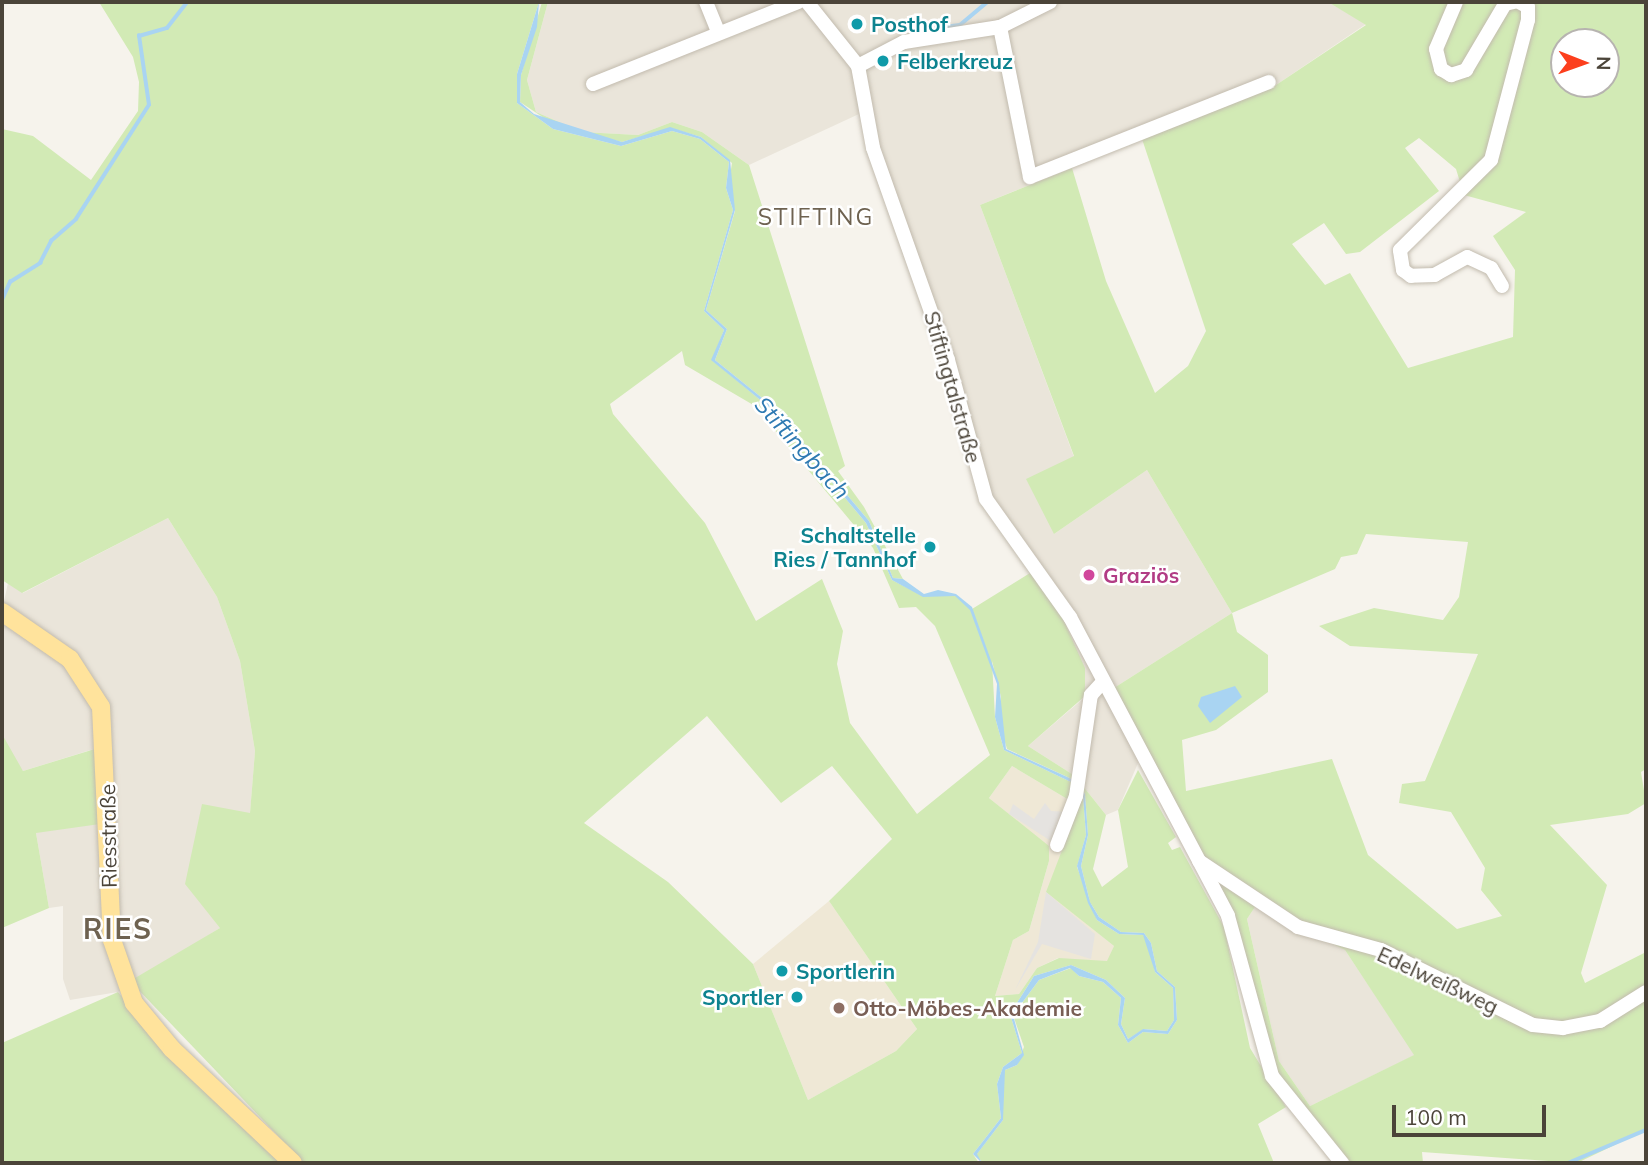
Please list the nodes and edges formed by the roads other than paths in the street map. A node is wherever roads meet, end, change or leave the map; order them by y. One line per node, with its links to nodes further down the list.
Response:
1 (706, 2): 9 (street)
2 (798, 2): 9 (street)
3 (807, 2): 10 (street, Stiftingtalstraße)
4 (1050, 2): 8 (street)
5 (1456, 2): 6 (street)
6 (1514, 2)
7 (1519, 2): 13 (street)
8 (1000, 27): 10 (street); 11 (street)
9 (718, 31): 12 (street)
10 (858, 66): 15 (street, Stiftingtalstraße)
11 (1269, 82)
12 (593, 84)
13 (1502, 286)
14 (2, 611): 19 (main road, Riesstraße)
15 (1101, 684): 16 (street); 17 (street, Stiftingtalstraße)
16 (1056, 845)
17 (1199, 861): 18 (street, Edelweißweg); 20 (street, Stiftingtalstraße)
18 (1646, 992)
19 (293, 1163)
20 (1342, 1163)

